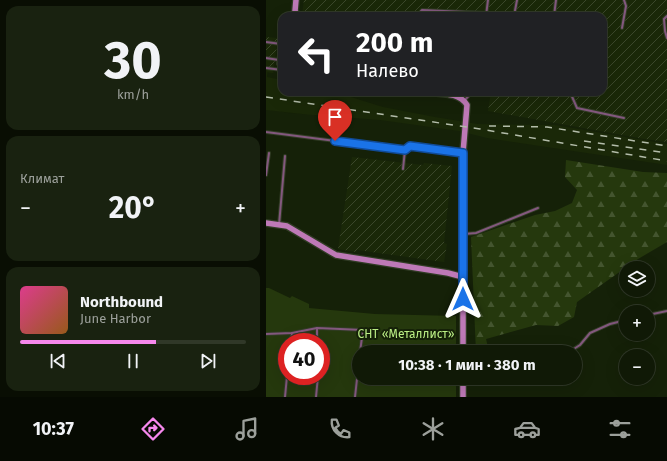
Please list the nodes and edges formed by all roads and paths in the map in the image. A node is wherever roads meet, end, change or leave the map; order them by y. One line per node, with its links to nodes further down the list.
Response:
1 (296, 0): 6 (street)
2 (488, 0): 9 (lane)
3 (516, 0): 10 (lane)
4 (556, 0): 11 (lane)
5 (624, 0): 13 (lane)
6 (296, 12)
7 (420, 12): 8 (lane)
8 (448, 12)
9 (487, 12)
10 (514, 12)
11 (554, 12)
12 (667, 16): 14 (lane)
13 (622, 28)
14 (667, 38)
15 (266, 42): 16 (lane)
16 (278, 44)
17 (266, 58): 18 (lane)
18 (278, 60): 19 (lane)
19 (278, 64)
20 (266, 68): 21 (lane)
21 (278, 70)
22 (456, 96): 25 (street)
23 (468, 96): 25 (lane)
24 (572, 96): 26 (lane)
25 (466, 99): 30 (street)
26 (624, 118)
27 (266, 132): 28 (lane)
28 (405, 150): 30 (lane); 32 (lane)
29 (269, 153): 33 (lane)
30 (463, 153): 37 (street)
31 (285, 156): 36 (lane)
32 (403, 169)
33 (266, 175)
34 (538, 208): 37 (lane)
35 (266, 223): 36 (street)
36 (279, 225): 38 (street)
37 (462, 234): 38 (street)
38 (463, 277): 48 (street)
39 (667, 311): 40 (lane)
40 (655, 314)
41 (619, 322): 49 (lane)
42 (317, 328): 43 (lane); 44 (lane); 47 (lane)
43 (292, 333)
44 (317, 333)
45 (266, 334): 46 (lane)
46 (278, 334)
47 (361, 345)
48 (463, 345)
49 (580, 345)
50 (286, 385): 54 (lane)
51 (317, 385): 55 (lane)
52 (356, 385): 56 (lane)
53 (463, 385): 57 (street)
54 (285, 397)
55 (316, 397)
56 (355, 397)
57 (463, 397)

